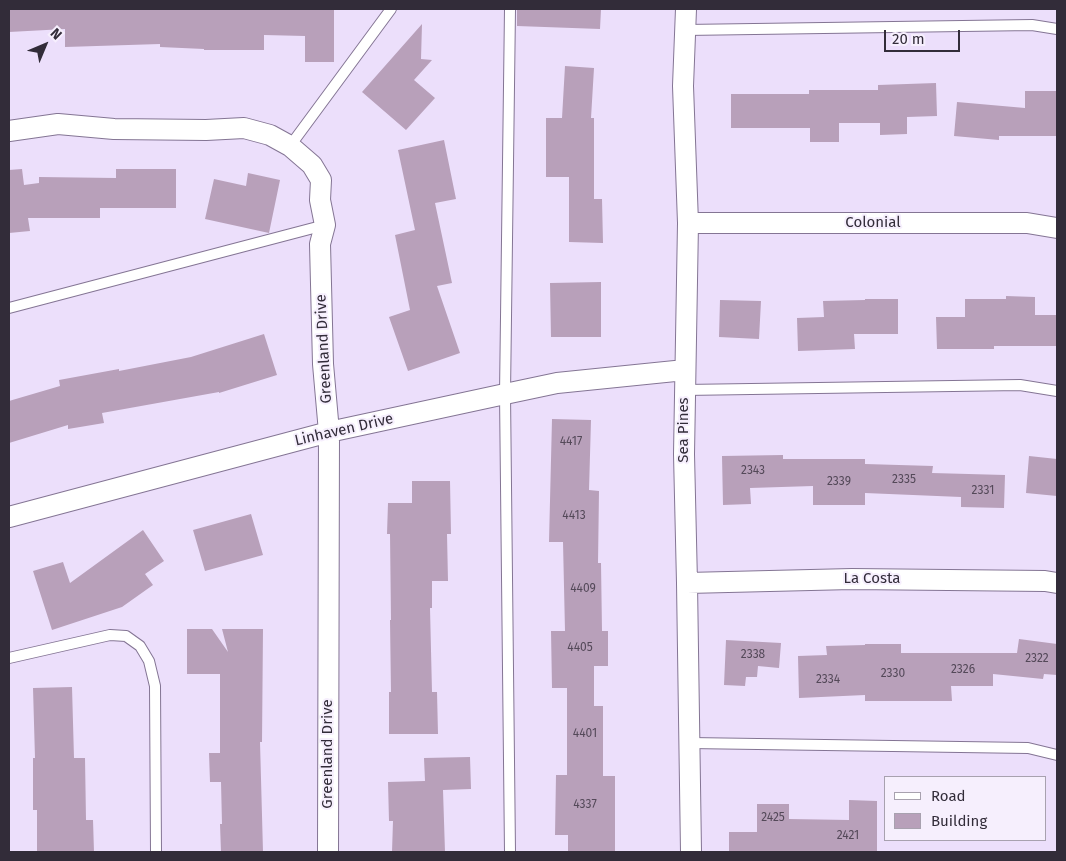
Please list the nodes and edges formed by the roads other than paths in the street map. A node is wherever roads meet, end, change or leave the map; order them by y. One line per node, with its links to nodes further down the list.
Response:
1 (390, 9): 7 (lane)
2 (510, 9): 15 (lane)
3 (686, 9): 5 (street, Sea Pines)
4 (1057, 29): 5 (lane)
5 (685, 30): 8 (street, Sea Pines)
6 (9, 131): 7 (street, Greenland Drive)
7 (290, 146): 9 (street, Greenland Drive)
8 (688, 223): 10 (street, Colonial); 12 (street, Sea Pines)
9 (325, 225): 11 (lane); 16 (street, Greenland Drive)
10 (1057, 228)
11 (9, 308)
12 (685, 370): 13 (street, Sea Pines); 15 (street, Linhaven Drive)
13 (684, 390): 14 (lane); 18 (street, Sea Pines)
14 (1057, 391)
15 (506, 394): 16 (street, Linhaven Drive); 25 (lane)
16 (329, 432): 17 (street, Linhaven Drive); 24 (street, Greenland Drive)
17 (9, 517)
18 (687, 583): 19 (street, La Costa); 21 (street, Sea Pines)
19 (1057, 583)
20 (9, 658): 23 (lane)
21 (690, 743): 22 (lane); 26 (street, Sea Pines)
22 (1057, 755)
23 (156, 852)
24 (328, 852)
25 (510, 852)
26 (691, 852)

